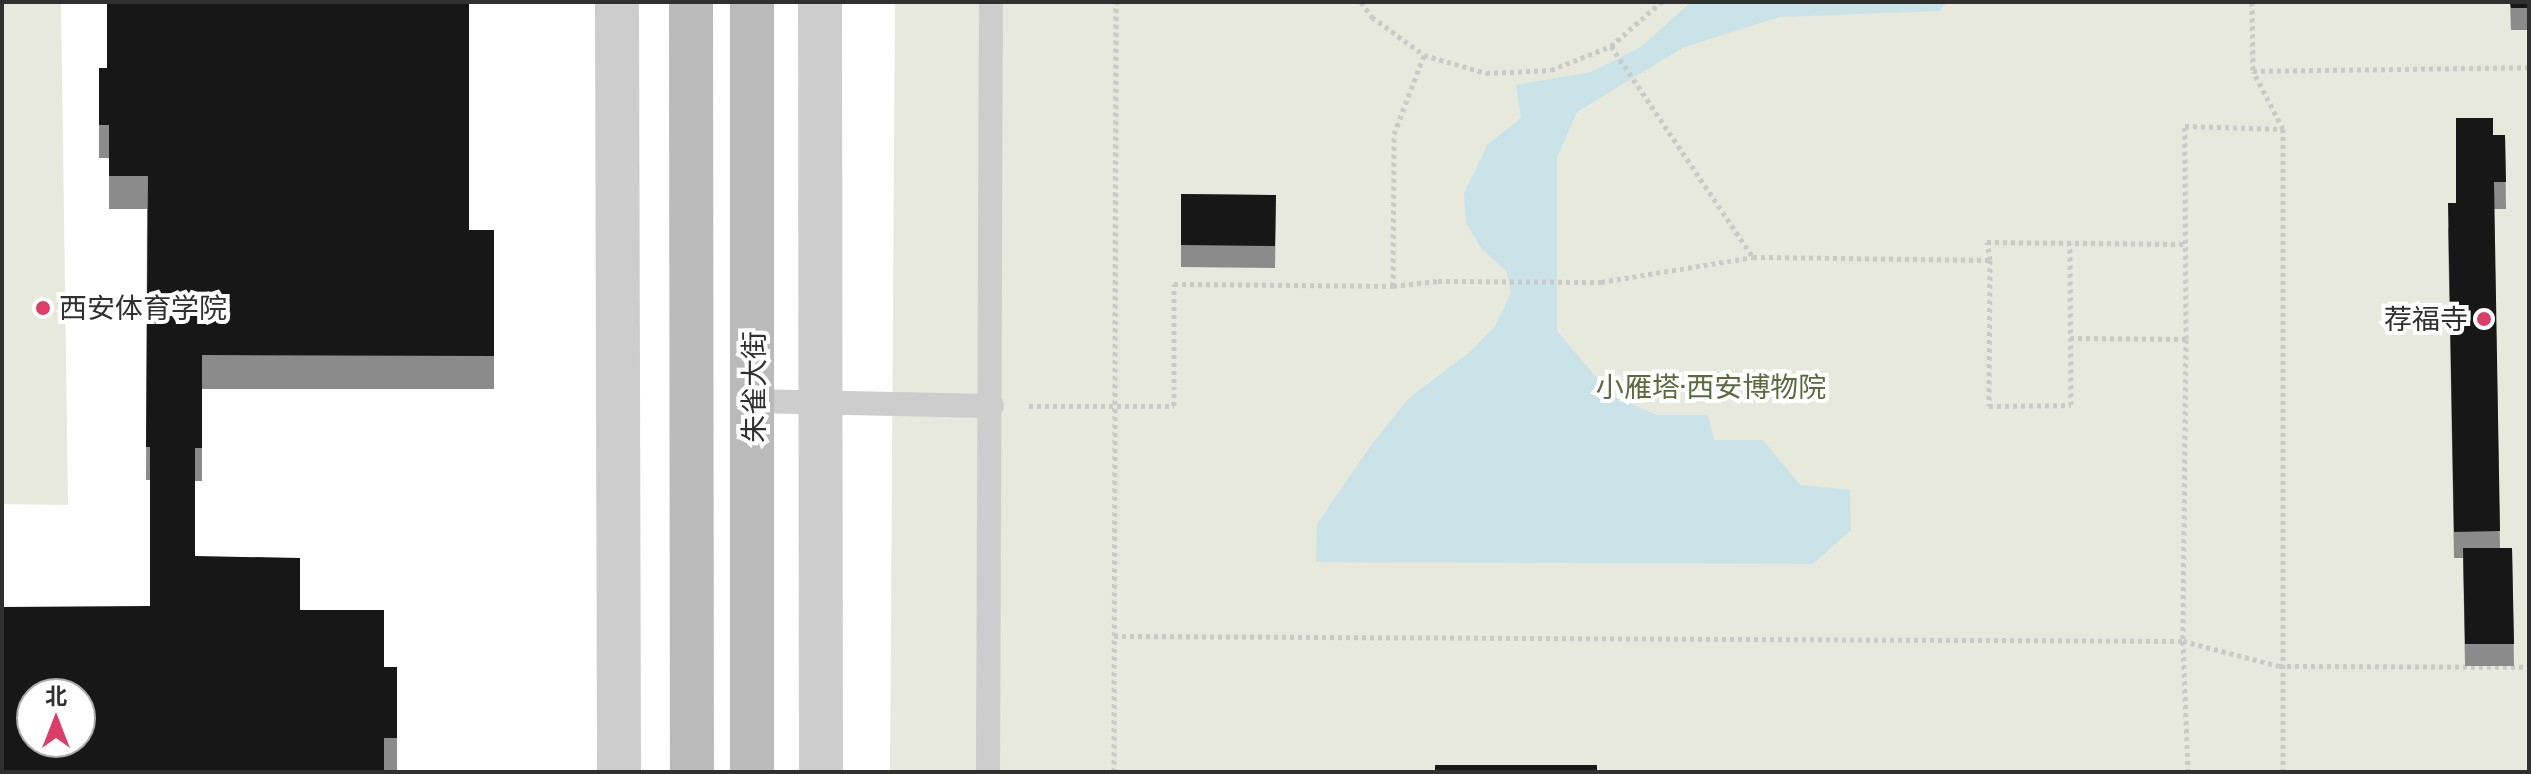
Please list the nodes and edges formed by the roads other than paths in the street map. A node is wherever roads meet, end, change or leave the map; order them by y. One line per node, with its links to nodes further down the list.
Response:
1 (617, 2): 9 (street)
2 (691, 2): 10 (main road)
3 (752, 2): 6 (main road, 朱雀大街)
4 (820, 2): 7 (street)
5 (991, 2): 8 (lane)
6 (754, 401): 7 (lane); 11 (main road, 朱雀大街)
7 (820, 402): 8 (lane); 12 (street)
8 (992, 406): 13 (lane)
9 (619, 772)
10 (692, 772)
11 (752, 772)
12 (821, 772)
13 (988, 772)

